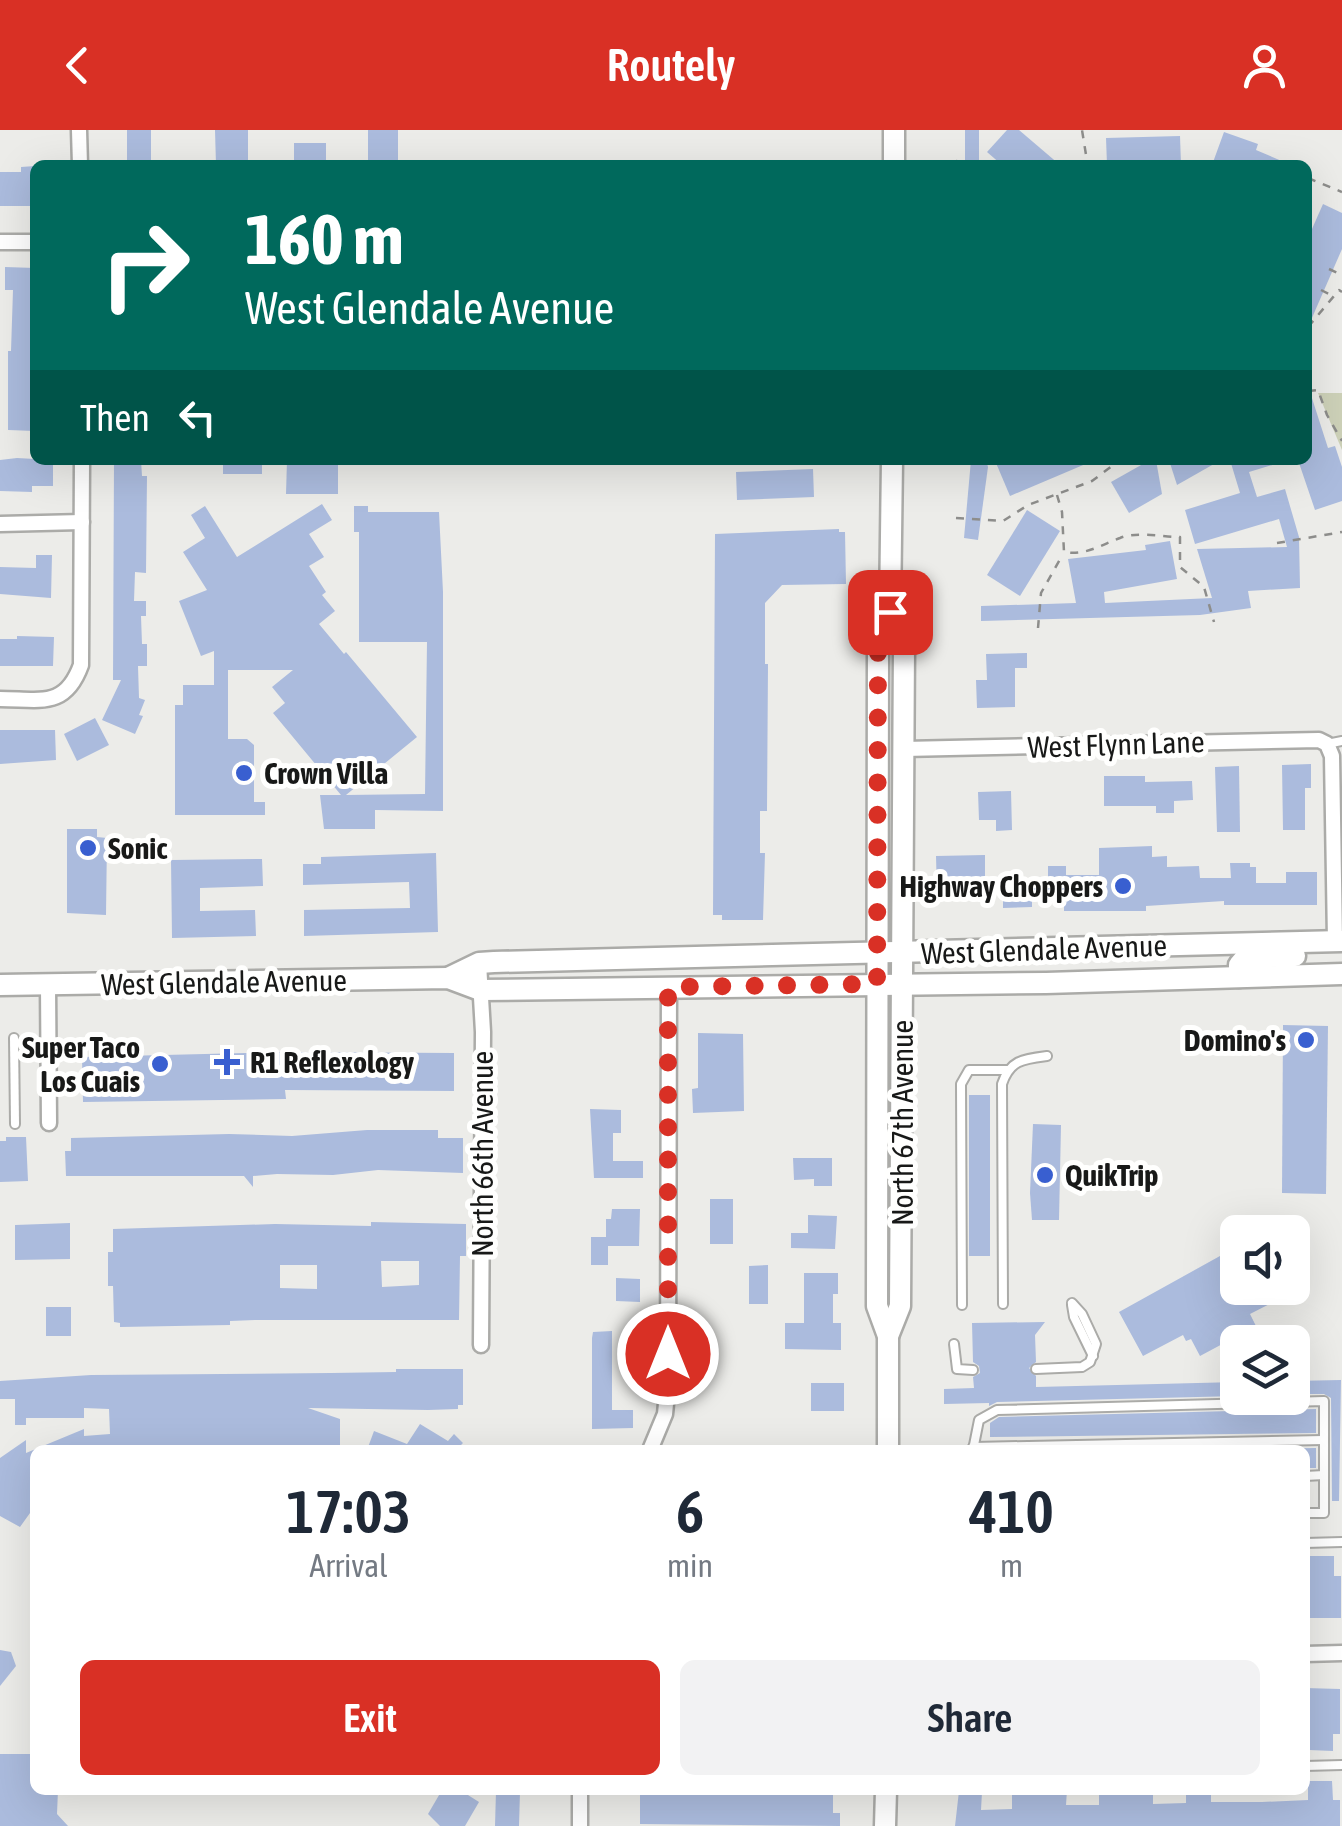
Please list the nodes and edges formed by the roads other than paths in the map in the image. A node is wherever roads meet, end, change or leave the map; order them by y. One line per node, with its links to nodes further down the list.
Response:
1 (79, 130): 3 (street)
2 (894, 130): 4 (main road)
3 (80, 160)
4 (894, 160)
5 (0, 242): 6 (street)
6 (30, 242)
7 (82, 465): 9 (street)
8 (892, 465): 11 (main road, North 67th Avenue)
9 (82, 522): 10 (street); 12 (street)
10 (0, 524)
11 (890, 612): 14 (main road, North 67th Avenue); 17 (main road, North 67th Avenue)
12 (0, 700)
13 (1334, 742): 14 (street, West Flynn Lane); 15 (street)
14 (904, 749): 16 (main road, North 67th Avenue)
15 (1338, 941): 16 (main road, West Glendale Avenue); 20 (main road)
16 (903, 952): 17 (main road, West Glendale Avenue); 24 (main road, North 67th Avenue)
17 (877, 953): 18 (main road, West Glendale Avenue); 23 (main road, North 67th Avenue)
18 (480, 963): 21 (main road, West Glendale Avenue); 27 (street, North 66th Avenue)
19 (1342, 974): 20 (main road, West Glendale Avenue)
20 (1239, 977): 24 (main road, West Glendale Avenue)
21 (448, 978): 22 (main road, West Glendale Avenue); 27 (main road, West Glendale Avenue)
22 (48, 984): 25 (main road, West Glendale Avenue); 31 (street)
23 (877, 984): 24 (main road, West Glendale Avenue); 26 (main road, West Glendale Avenue); 36 (main road, North 67th Avenue)
24 (903, 984): 36 (main road, North 67th Avenue)
25 (0, 986)
26 (668, 987): 27 (main road, West Glendale Avenue); 42 (street)
27 (480, 990): 38 (street, North 66th Avenue)
28 (14, 1038): 32 (lane)
29 (1047, 1056): 30 (lane)
30 (1006, 1070): 34 (lane); 35 (lane)
31 (48, 1123)
32 (15, 1124)
33 (1072, 1303): 39 (lane)
34 (1002, 1304)
35 (962, 1305)
36 (888, 1336): 43 (main road, North 67th Avenue)
37 (954, 1344): 40 (lane)
38 (481, 1345)
39 (1036, 1368)
40 (973, 1370)
41 (1324, 1440): 44 (lane); 45 (lane); 46 (lane)
42 (652, 1445)
43 (888, 1445)
44 (974, 1445)
45 (1105, 1445)
46 (1324, 1475): 47 (lane); 48 (lane)
47 (1310, 1476)
48 (1310, 1513)
49 (1342, 1542): 50 (lane)
50 (1310, 1543)
51 (1342, 1653): 52 (street)
52 (1310, 1654)
53 (1342, 1765): 54 (lane)
54 (1310, 1766)
55 (580, 1795): 57 (street)
56 (886, 1795): 58 (main road)
57 (580, 1826)
58 (886, 1826)

